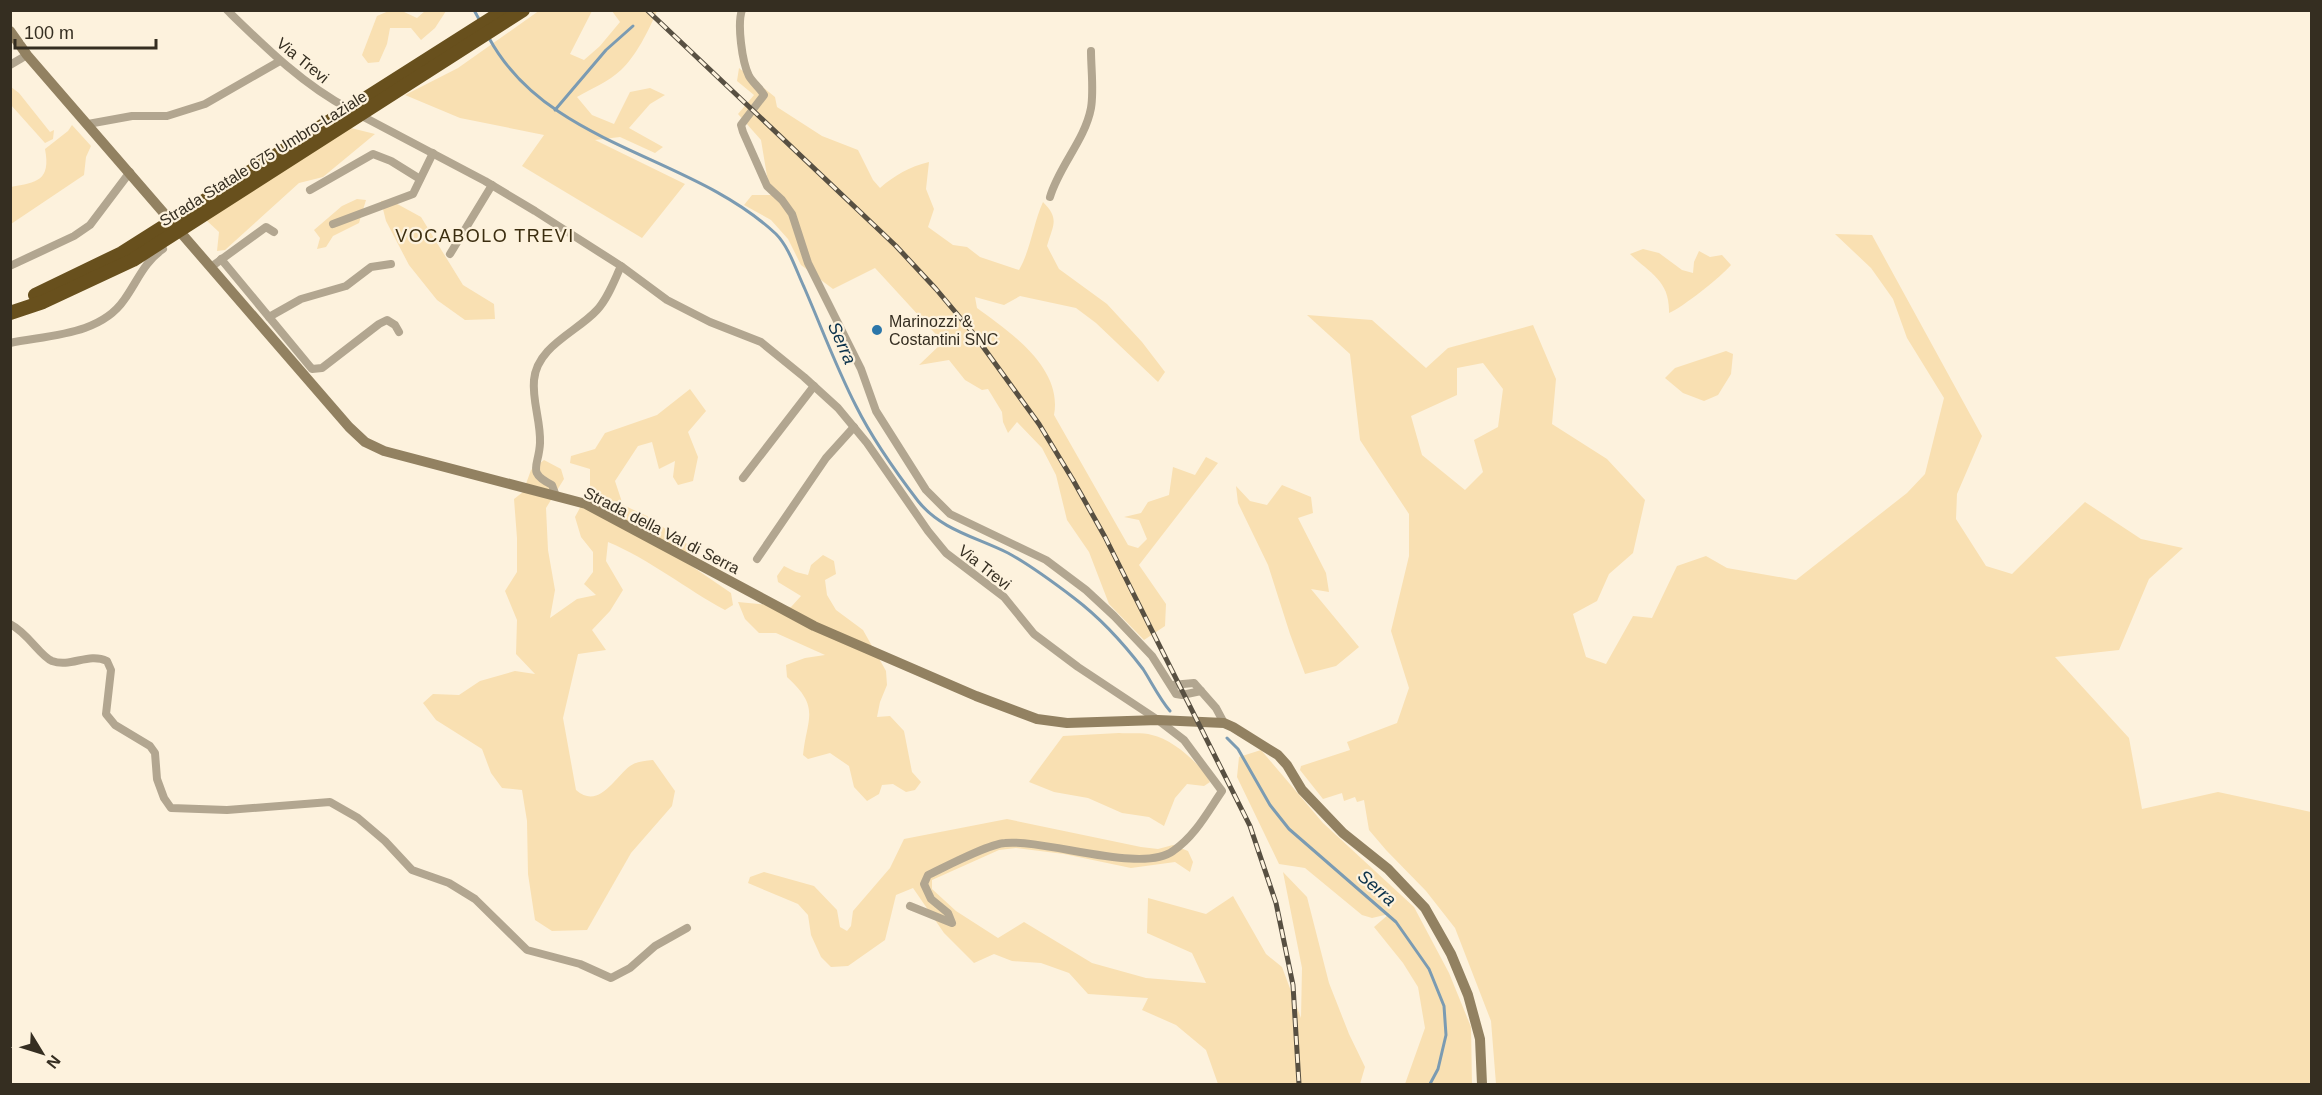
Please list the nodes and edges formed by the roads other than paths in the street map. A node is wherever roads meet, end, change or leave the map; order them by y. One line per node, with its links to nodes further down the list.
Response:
1 (227, 10): 8 (street, Via Trevi)
2 (505, 10): 26 (highway, Strada Statale 675 Umbro-Laziale)
3 (523, 10): 26 (highway, Strada Statale 675 Umbro-Laziale)
4 (742, 10): 39 (street)
5 (10, 31): 7 (street, Strada della Val di Serra)
6 (1091, 51): 16 (street)
7 (27, 55): 9 (street); 10 (street, Strada della Val di Serra)
8 (280, 61): 10 (street); 11 (street, Via Trevi)
9 (10, 65)
10 (88, 124): 12 (street, Strada della Val di Serra)
11 (433, 153): 13 (street); 14 (street, Via Trevi)
12 (130, 172): 19 (street, Strada della Val di Serra); 23 (street)
13 (420, 179): 15 (street); 17 (street)
14 (492, 185): 20 (street); 24 (street, Via Trevi)
15 (310, 190)
16 (1050, 197)
17 (333, 224)
18 (274, 232): 21 (street)
19 (183, 234): 25 (street, Strada della Val di Serra); 31 (street)
20 (450, 254)
21 (221, 260): 25 (street); 29 (street)
22 (391, 264): 29 (street)
23 (10, 266)
24 (621, 266): 32 (street, Via Trevi); 35 (street)
25 (211, 267): 35 (street, Strada della Val di Serra)
26 (81, 279): 27 (highway, Strada Statale 675 Umbro-Laziale); 28 (highway, Strada Statale 675 Umbro-Laziale)
27 (10, 304)
28 (10, 313)
29 (269, 317): 30 (street)
30 (399, 332)
31 (10, 343)
32 (814, 386): 33 (street, Via Trevi); 34 (street)
33 (854, 427): 36 (street); 38 (street, Via Trevi)
34 (743, 478)
35 (556, 496): 38 (street, Strada della Val di Serra)
36 (757, 559)
37 (10, 624): 41 (street)
38 (1158, 720): 39 (street, Strada della Val di Serra); 40 (street)
39 (1224, 723): 42 (street, Strada della Val di Serra)
40 (910, 906)
41 (687, 928)
42 (1482, 1084)

